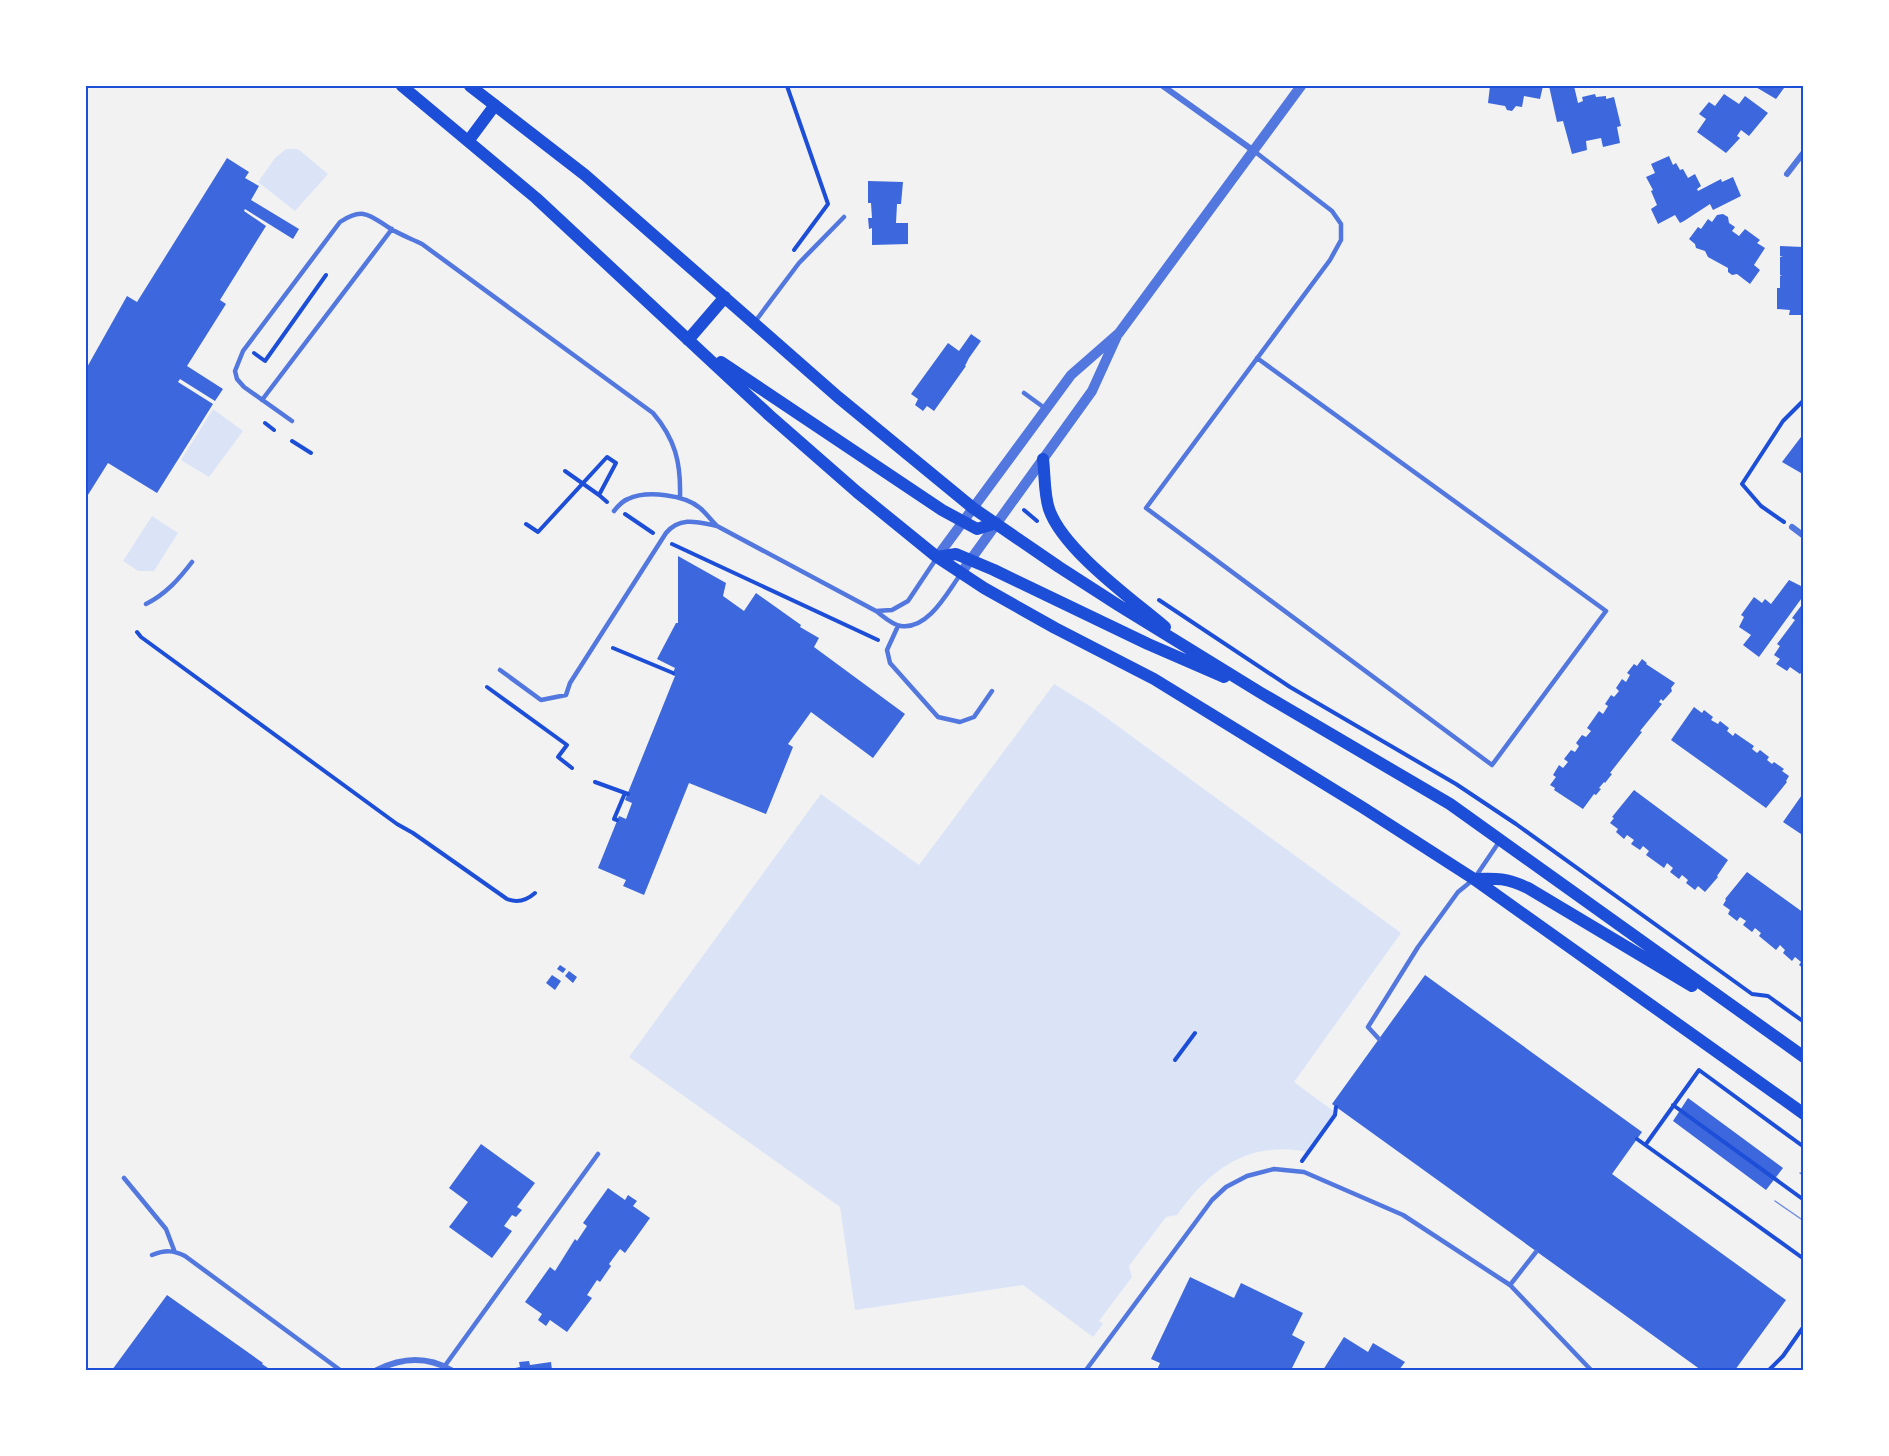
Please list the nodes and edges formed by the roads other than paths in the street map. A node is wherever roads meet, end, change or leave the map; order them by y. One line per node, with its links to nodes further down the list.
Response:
1 (402, 86): 6 (main road)
2 (470, 86): 5 (main road)
3 (1162, 86): 7 (street)
4 (1301, 86): 7 (street)
5 (495, 105): 6 (main road); 12 (main road)
6 (469, 140): 15 (main road)
7 (1254, 151): 14 (street); 16 (lane)
8 (1803, 152): 9 (street)
9 (1787, 174)
10 (844, 217): 13 (lane)
11 (392, 230): 18 (lane); 18 (lane); 22 (lane)
12 (725, 297): 13 (main road); 15 (main road)
13 (754, 323): 23 (main road)
14 (1119, 333): 19 (street); 21 (street)
15 (688, 340): 25 (main road); 30 (main road)
16 (1257, 358): 16 (lane)
17 (1024, 393): 19 (lane)
18 (262, 400): 20 (lane)
19 (1046, 409): 23 (street)
20 (292, 421)
21 (1043, 459): 26 (street); 37 (main road)
22 (680, 497): 24 (lane); 27 (lane)
23 (973, 508): 25 (street); 26 (main road)
24 (614, 512)
25 (963, 522): 26 (main road); 30 (street)
26 (996, 523): 31 (street); 37 (main road)
27 (717, 526): 35 (lane); 38 (lane)
28 (1792, 527): 29 (street)
29 (1803, 536)
30 (937, 557): 31 (main road); 33 (main road); 35 (lane)
31 (970, 560): 33 (street); 40 (main road)
32 (192, 562): 34 (lane)
33 (961, 573): 36 (lane); 42 (main road)
34 (146, 604)
35 (876, 611): 36 (lane)
36 (898, 626): 39 (lane)
37 (1191, 650): 40 (main road)
38 (500, 670)
39 (992, 691)
40 (1261, 693): 41 (main road)
41 (1501, 840): 42 (lane); 43 (main road)
42 (1474, 879): 43 (main road); 44 (lane); 46 (main road)
43 (1772, 1034): 45 (main road)
44 (1379, 1039)
45 (1803, 1057)
46 (1803, 1114)
47 (598, 1154): 53 (lane)
48 (124, 1178): 49 (lane)
49 (174, 1250): 51 (lane); 54 (lane)
50 (1536, 1252): 52 (lane)
51 (152, 1255)
52 (1510, 1285): 56 (lane); 57 (lane)
53 (447, 1369): 55 (street)
54 (340, 1371)
55 (377, 1371)
56 (1086, 1371)
57 (1591, 1371)

